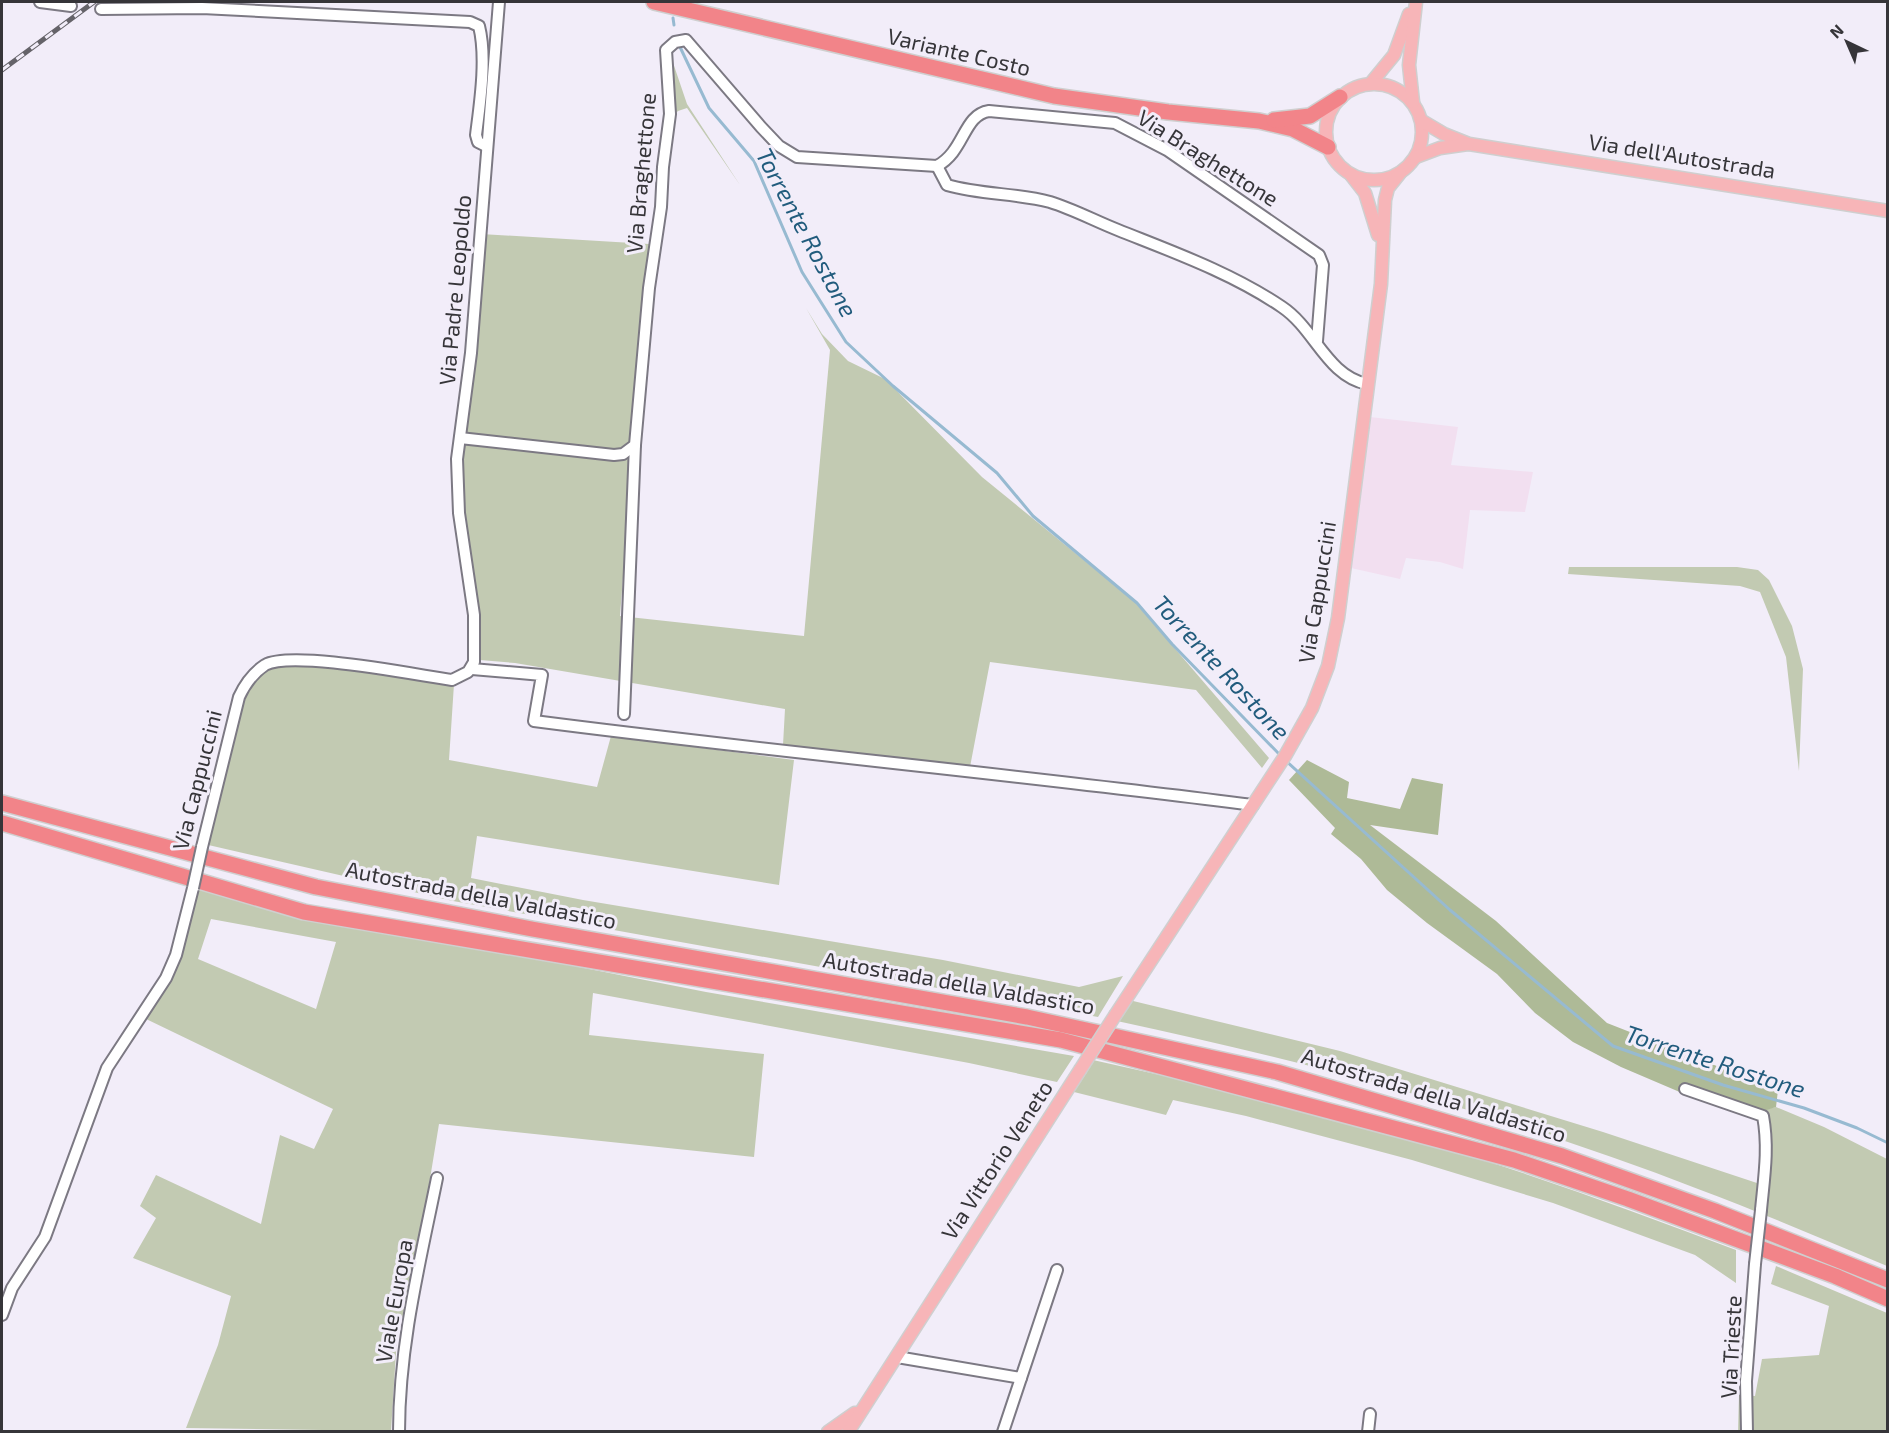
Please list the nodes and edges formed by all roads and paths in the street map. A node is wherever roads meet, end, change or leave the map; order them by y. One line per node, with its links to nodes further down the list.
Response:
1 (40, 2): 5 (street)
2 (499, 2): 13 (street, Via Padre Leopoldo)
3 (654, 2): 10 (highway, Variante Costo)
4 (1415, 2): 7 (main road); 9 (main road)
5 (71, 6)
6 (101, 9): 13 (street, Via Padre Leopoldo)
7 (1371, 83): 8 (main road); 9 (main road)
8 (1340, 97): 10 (highway); 14 (main road)
9 (1413, 103): 11 (main road)
10 (1259, 121): 14 (highway)
11 (1422, 121): 12 (main road); 15 (main road)
12 (1469, 144): 15 (main road); 19 (main road, Via dell'Autostrada)
13 (486, 146): 23 (street, Via Padre Leopoldo)
14 (1328, 147): 18 (main road)
15 (1416, 157): 17 (main road)
16 (937, 166): 21 (street); 21 (street, Via Braghettone); 24 (street, Via Braghettone)
17 (1400, 173): 18 (main road); 20 (main road, Via Cappuccini)
18 (1350, 174): 20 (main road, Via Cappuccini)
19 (1887, 211)
20 (1381, 245): 22 (main road, Via Cappuccini)
21 (1317, 341): 22 (street)
22 (1367, 384): 28 (main road, Via Cappuccini)
23 (460, 438): 24 (street); 25 (street)
24 (635, 445): 26 (street)
25 (472, 669): 28 (street); 36 (street, Via Cappuccini, bridge)
26 (624, 714)
27 (2, 803): 34 (highway, Autostrada della Valdastico)
28 (1253, 805): 30 (main road, Via Cappuccini)
29 (2, 824): 35 (highway, Autostrada della Valdastico)
30 (1165, 939): 37 (main road, Via Vittorio Veneto, bridge)
31 (1685, 1089): 46 (street, Via Trieste, bridge)
32 (437, 1178): 41 (street, Viale Europa)
33 (1057, 1270): 38 (street)
34 (1887, 1281)
35 (1887, 1299)
36 (2, 1315)
37 (897, 1357): 38 (street); 39 (main road, Via Vittorio Veneto)
38 (1022, 1378): 44 (street)
39 (865, 1405): 42 (main road, Via Vittorio Veneto); 43 (main road, Via Vittorio Veneto)
40 (1370, 1414): 45 (street)
41 (399, 1431)
42 (828, 1431)
43 (848, 1431)
44 (1003, 1431)
45 (1368, 1431)
46 (1747, 1431)

